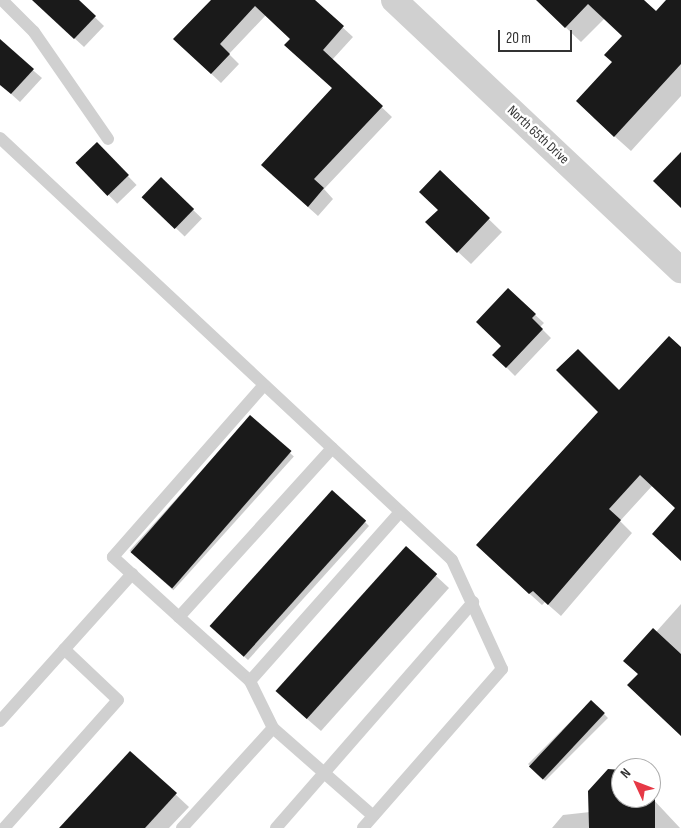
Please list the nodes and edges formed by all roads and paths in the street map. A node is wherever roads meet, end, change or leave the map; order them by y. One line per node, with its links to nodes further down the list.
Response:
1 (2, 0): 4 (lane)
2 (394, 0): 5 (street, North 65th Drive)
3 (0, 138): 6 (lane)
4 (108, 139)
5 (681, 270)
6 (264, 385): 7 (lane); 9 (lane)
7 (332, 448): 8 (lane); 11 (lane)
8 (400, 512): 10 (lane); 13 (lane)
9 (132, 574): 11 (lane); 12 (lane)
10 (473, 602): 16 (lane); 17 (lane)
11 (179, 617): 13 (lane)
12 (64, 649): 14 (lane); 18 (lane)
13 (250, 681): 15 (lane)
14 (0, 721)
15 (272, 728): 16 (lane); 19 (lane)
16 (324, 773): 17 (lane); 20 (lane)
17 (373, 816): 21 (lane)
18 (4, 828)
19 (182, 828)
20 (276, 828)
21 (363, 828)

